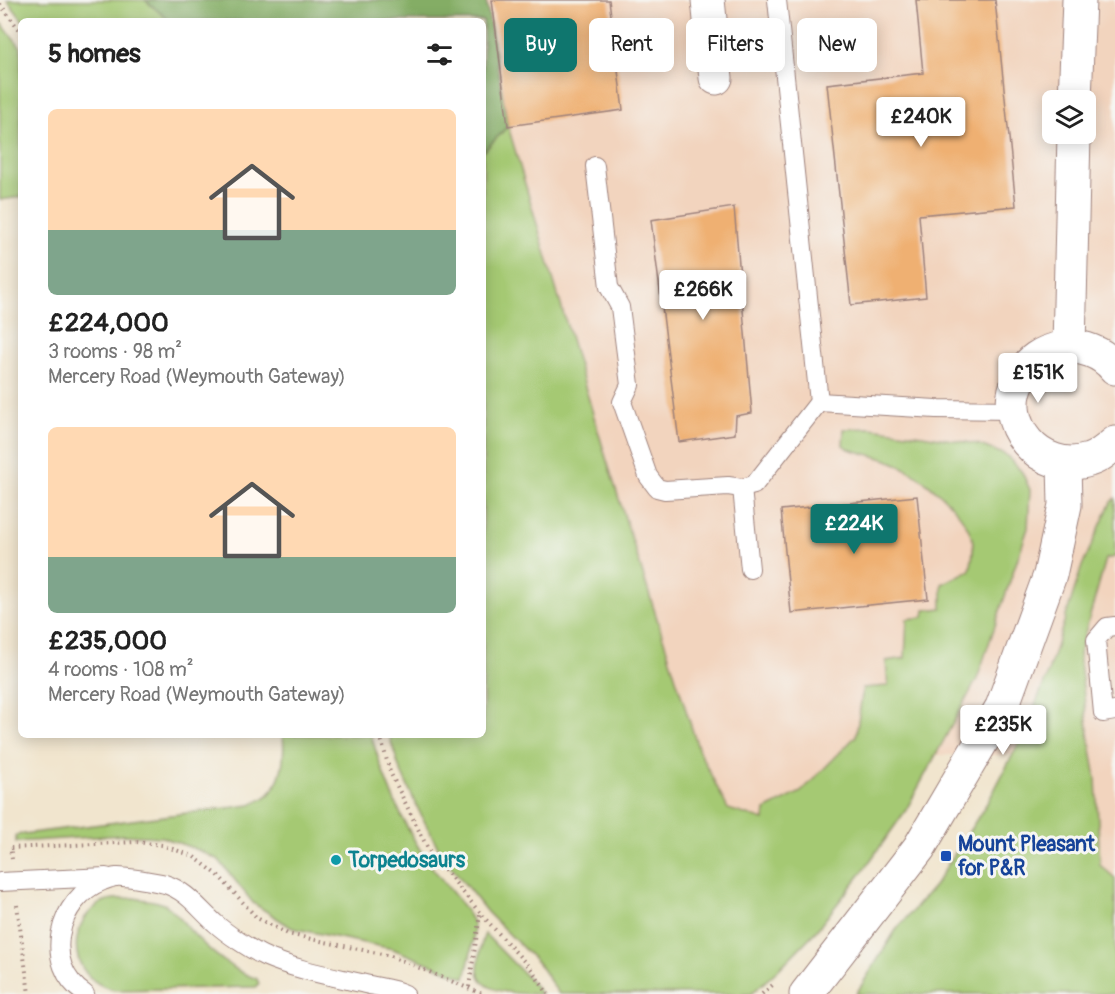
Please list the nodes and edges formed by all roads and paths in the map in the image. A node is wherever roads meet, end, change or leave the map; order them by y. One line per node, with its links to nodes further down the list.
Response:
1 (708, 0): 6 (street)
2 (777, 0): 12 (lane)
3 (1079, 0): 7 (street)
4 (0, 4): 5 (path)
5 (18, 28)
6 (716, 78)
7 (1075, 90)
8 (1074, 144): 10 (street)
9 (594, 166): 16 (lane)
10 (1069, 346): 11 (street); 13 (street)
11 (1115, 368)
12 (819, 402): 13 (lane); 16 (lane)
13 (1013, 410): 15 (street)
14 (1115, 442): 15 (street)
15 (1064, 463): 25 (street)
16 (742, 488): 17 (lane)
17 (750, 569)
18 (1115, 626): 19 (lane)
19 (1115, 711)
20 (381, 738): 23 (path)
21 (116, 877): 22 (lane); 27 (lane); 28 (lane)
22 (7, 882): 24 (path); 26 (path)
23 (480, 914): 24 (path); 30 (path)
24 (469, 987): 29 (path)
25 (792, 987): 31 (path)
26 (29, 994)
27 (85, 994)
28 (405, 994)
29 (482, 994)
30 (548, 994)
31 (762, 994)

